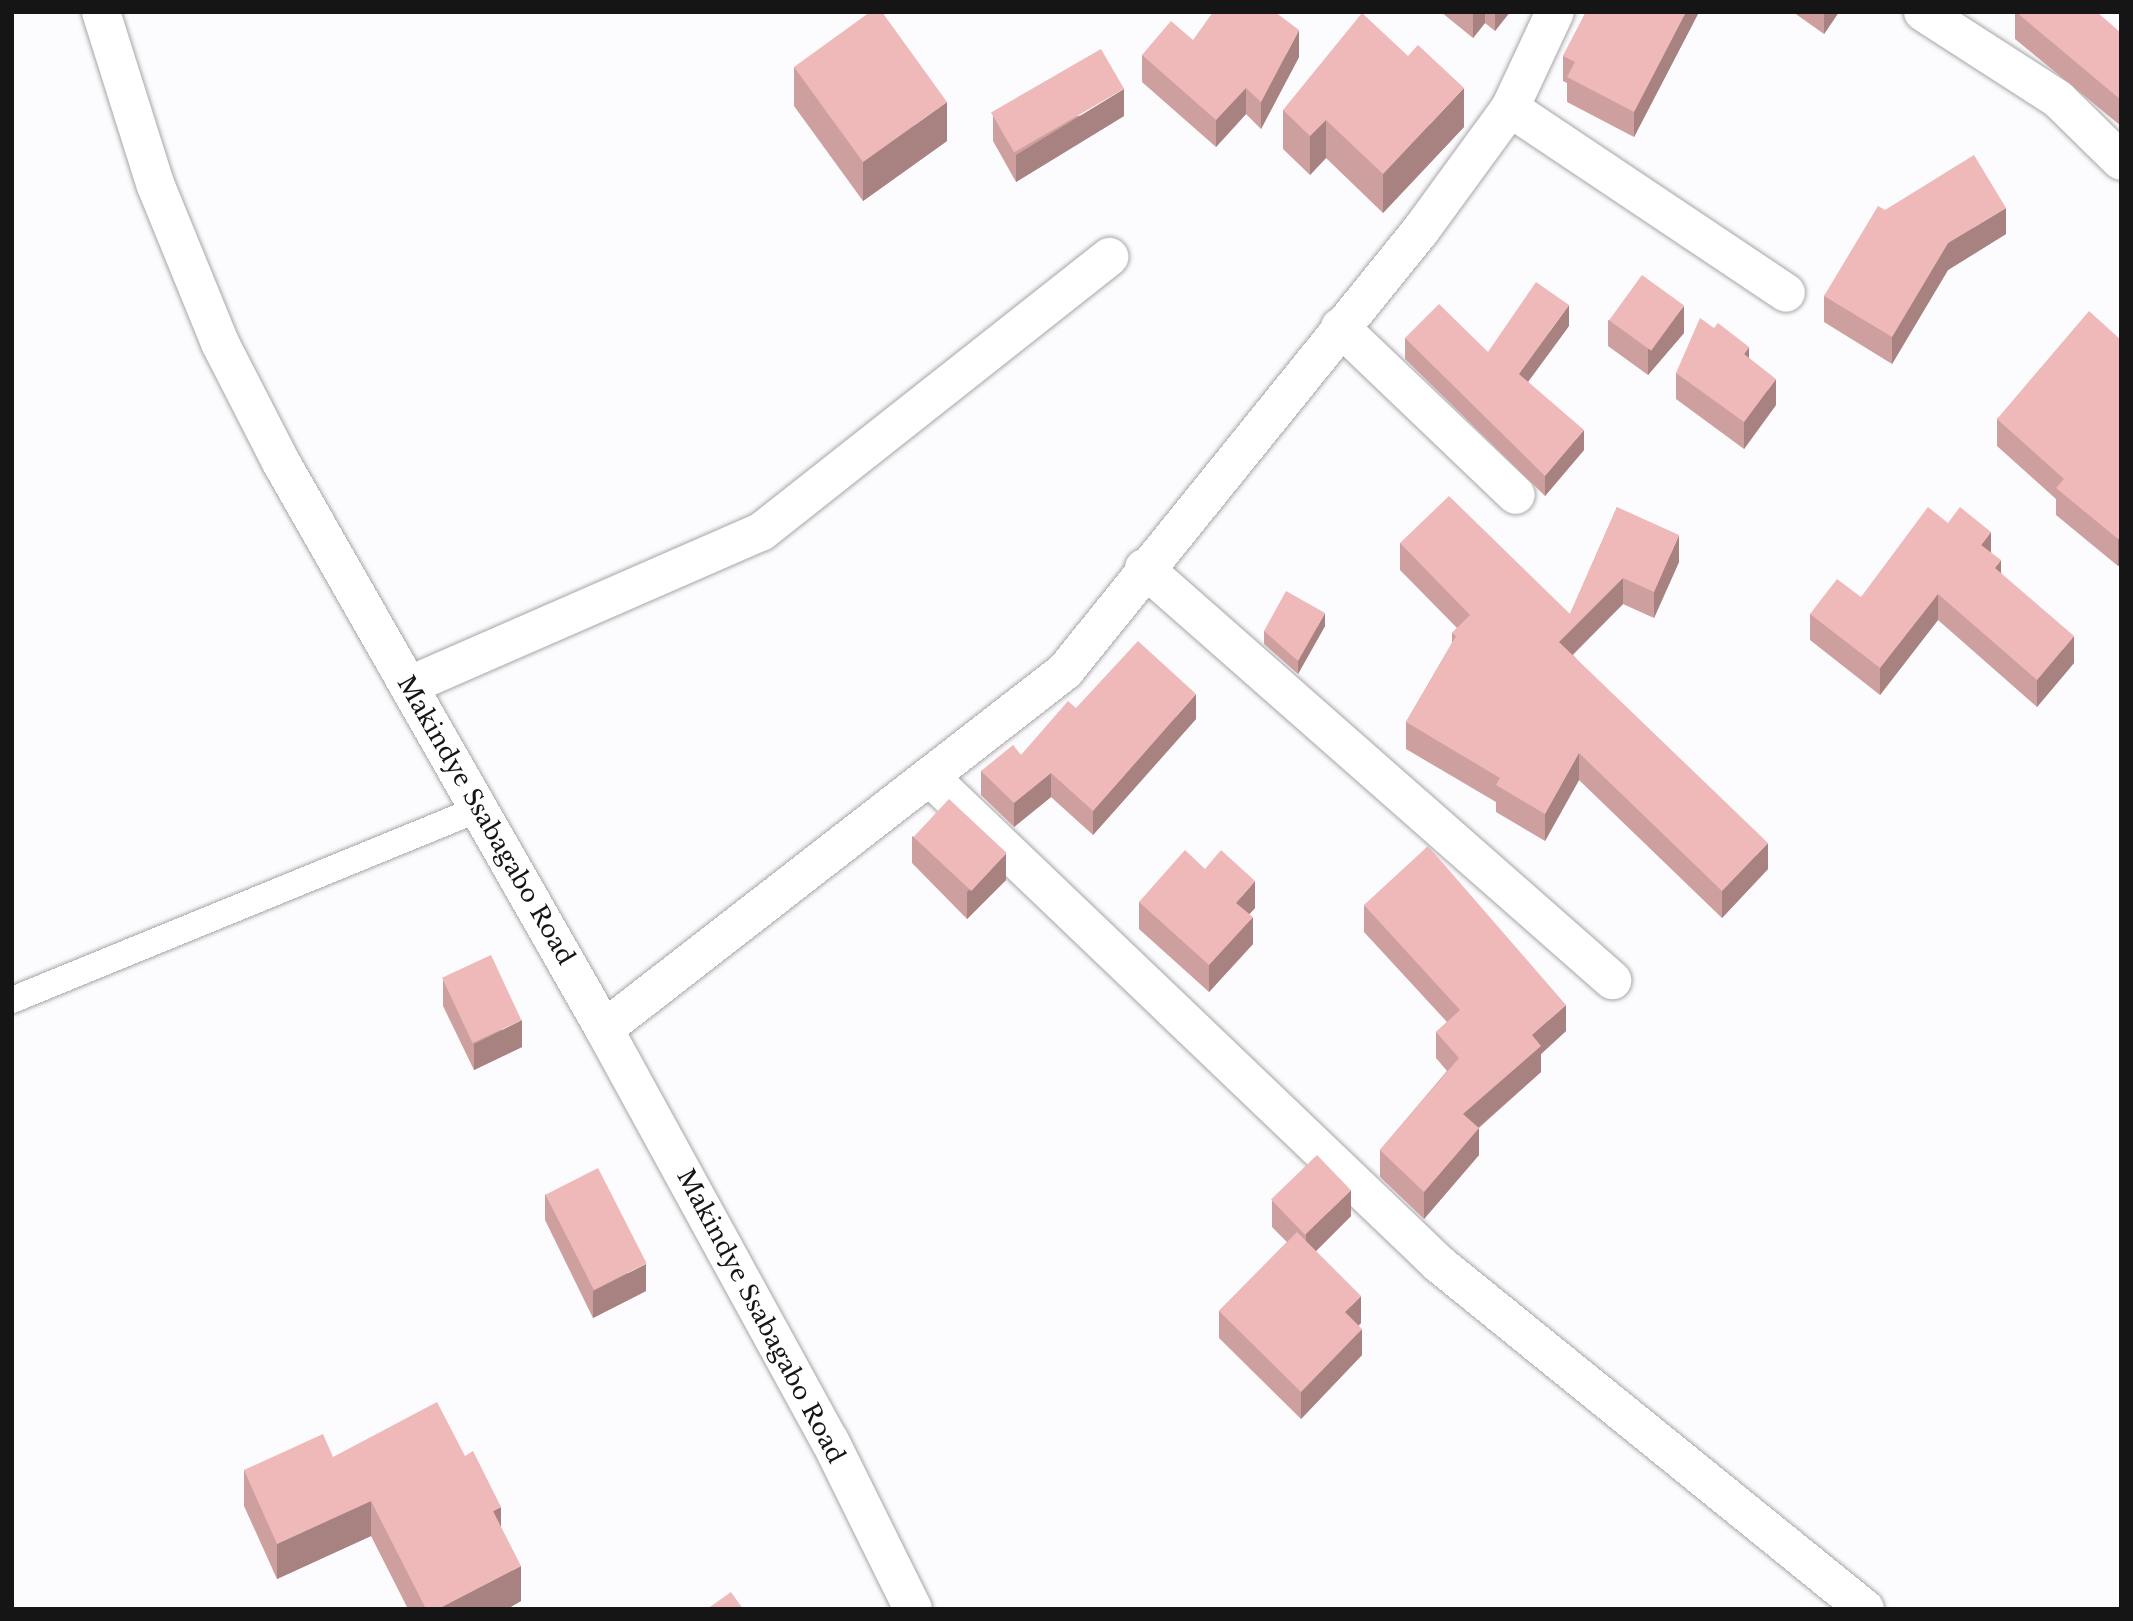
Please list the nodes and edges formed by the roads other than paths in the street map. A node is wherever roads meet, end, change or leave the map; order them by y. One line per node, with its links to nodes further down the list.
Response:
1 (101, 12): 11 (street, Makindye Ssabagabo Road)
2 (1555, 12): 4 (street)
3 (1923, 12): 5 (street)
4 (1510, 108): 7 (street); 8 (street)
5 (2121, 162)
6 (1109, 257): 11 (street)
7 (1786, 293)
8 (1340, 327): 9 (street); 10 (street)
9 (1516, 495)
10 (1143, 568): 12 (street); 14 (street)
11 (410, 685): 13 (street, Makindye Ssabagabo Road)
12 (931, 778): 16 (street); 18 (street)
13 (481, 807): 15 (lane); 16 (street, Makindye Ssabagabo Road)
14 (1612, 980)
15 (12, 1000)
16 (604, 1029): 17 (street, Makindye Ssabagabo Road)
17 (914, 1609)
18 (1865, 1609)

